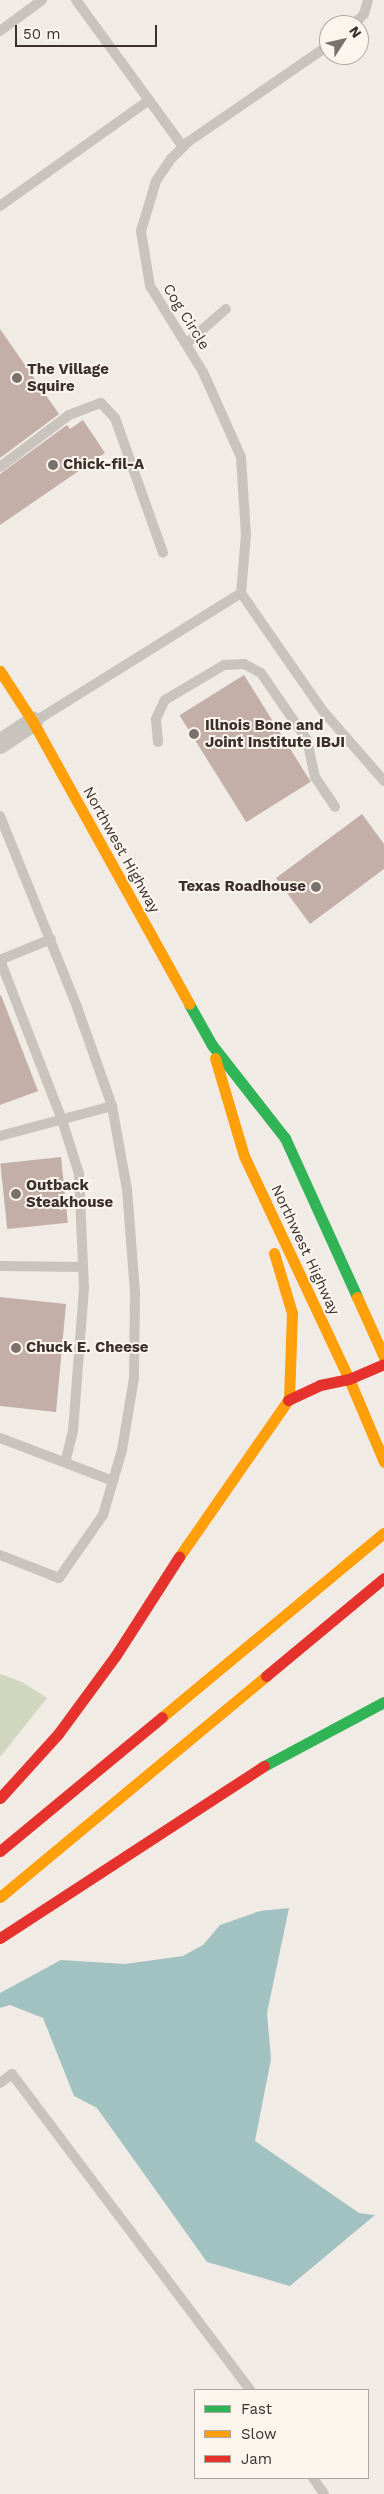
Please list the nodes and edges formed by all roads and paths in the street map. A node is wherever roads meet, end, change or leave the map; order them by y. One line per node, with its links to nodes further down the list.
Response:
1 (42, 0): 5 (lane)
2 (76, 0): 7 (lane)
3 (368, 0): 4 (lane)
4 (363, 15)
5 (0, 31)
6 (319, 52): 8 (lane, Cog Circle)
7 (149, 100): 8 (lane); 9 (lane)
8 (183, 147): 11 (lane, Cog Circle)
9 (0, 206)
10 (226, 309): 11 (lane)
11 (186, 344): 14 (lane, Cog Circle)
12 (0, 467): 13 (lane)
13 (163, 553)
14 (241, 593): 16 (lane); 19 (lane)
15 (0, 671): 16 (main road, Northwest Highway)
16 (33, 722): 18 (street); 24 (main road, Northwest Highway)
17 (158, 742): 20 (lane)
18 (0, 744)
19 (384, 781)
20 (335, 807)
21 (0, 816): 22 (lane)
22 (51, 939): 23 (lane); 25 (lane)
23 (0, 960): 26 (lane)
24 (212, 1045): 28 (main road, Northwest Highway); 31 (main road, Northwest Highway)
25 (112, 1106): 26 (lane); 38 (lane)
26 (62, 1120): 27 (lane); 30 (lane)
27 (0, 1136)
28 (244, 1156): 33 (main road, Northwest Highway); 34 (main road)
29 (0, 1266): 30 (lane)
30 (83, 1267): 36 (lane)
31 (384, 1357)
32 (384, 1364): 33 (main road)
33 (349, 1379): 34 (main road); 37 (main road, Northwest Highway)
34 (289, 1399): 43 (main road)
35 (0, 1438): 36 (lane)
36 (65, 1462): 38 (lane)
37 (384, 1462)
38 (113, 1480): 40 (lane)
39 (384, 1533): 44 (main road)
40 (0, 1555)
41 (384, 1578): 45 (main road)
42 (384, 1702): 46 (main road)
43 (0, 1798)
44 (0, 1851)
45 (0, 1897)
46 (0, 1938)
47 (0, 2083): 48 (lane)
48 (249, 2389)
49 (314, 2479): 50 (lane)
50 (324, 2494)

